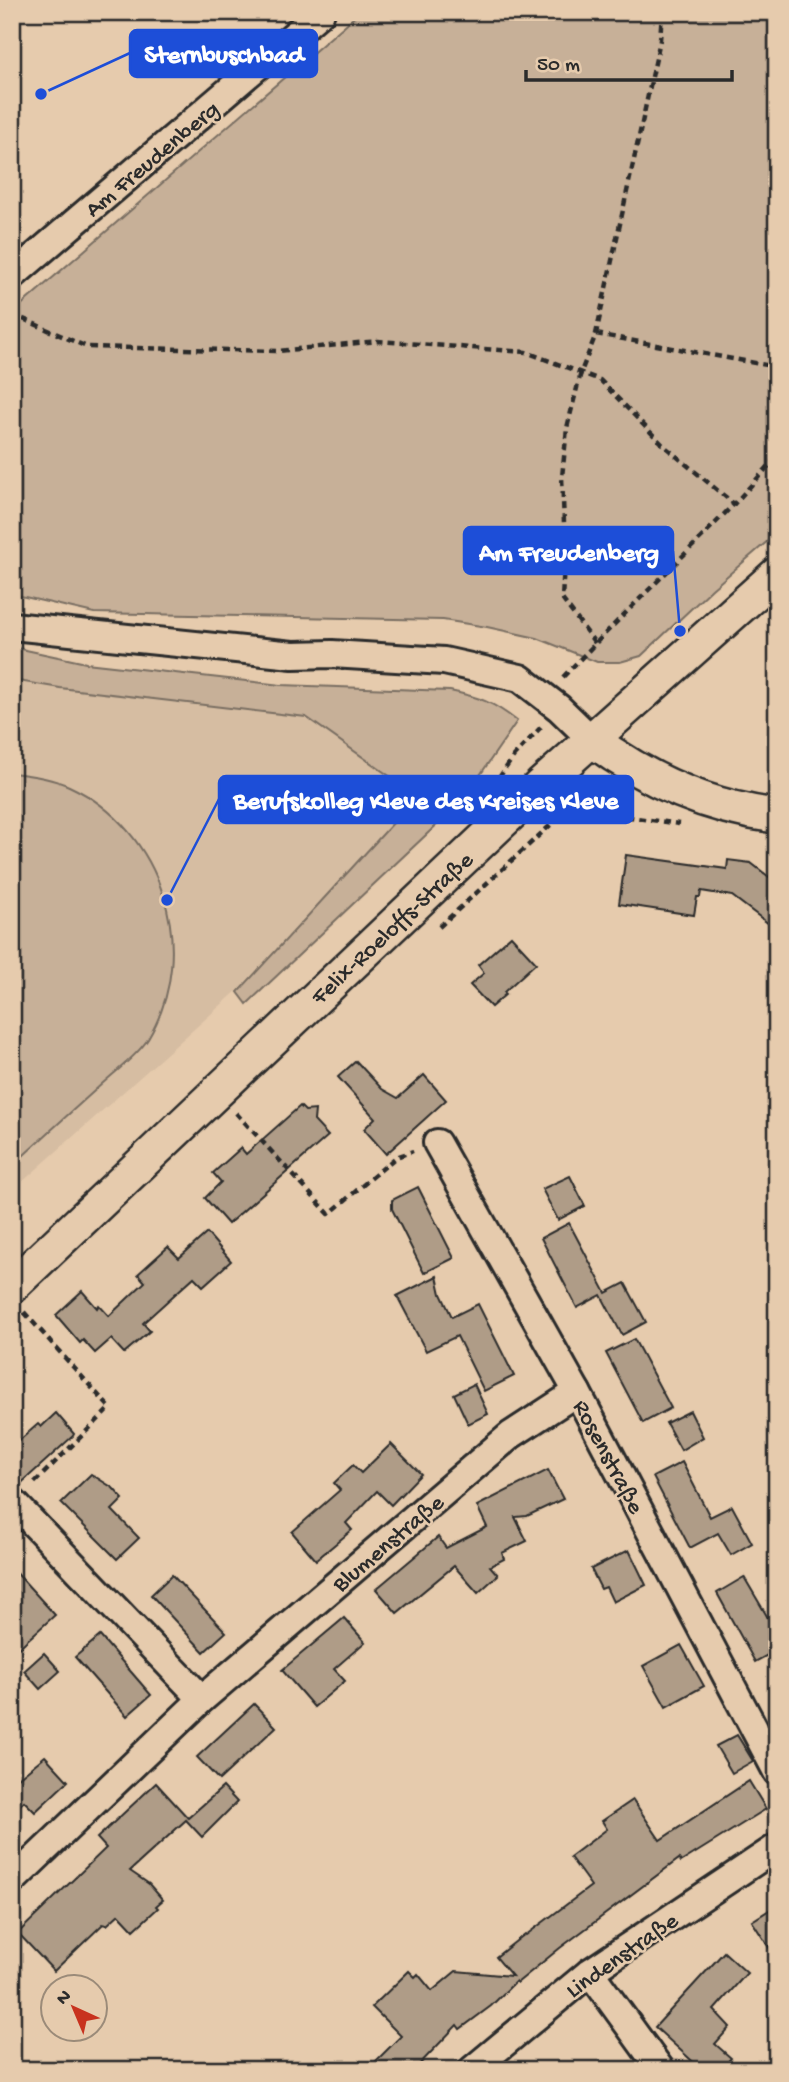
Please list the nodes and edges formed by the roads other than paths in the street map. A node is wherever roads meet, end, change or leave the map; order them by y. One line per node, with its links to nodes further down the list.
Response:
1 (321, 12): 2 (street, Am Freudenberg)
2 (12, 276)
3 (777, 573): 5 (street, Felix-Roeloffs-Straße)
4 (12, 626): 5 (street)
5 (591, 739): 6 (street); 8 (street, Felix-Roeloffs-Straße)
6 (777, 816)
7 (437, 1143): 9 (street, Rosenstraße)
8 (18, 1299)
9 (577, 1392): 11 (street, Blumenstraße); 12 (street, Rosenstraße)
10 (14, 1503): 11 (street)
11 (202, 1699): 14 (street, Blumenstraße)
12 (777, 1772)
13 (777, 1847): 15 (street, Lindenstraße)
14 (12, 1881)
15 (590, 1972): 16 (street, Lindenstraße); 17 (street)
16 (472, 2070)
17 (661, 2070)

